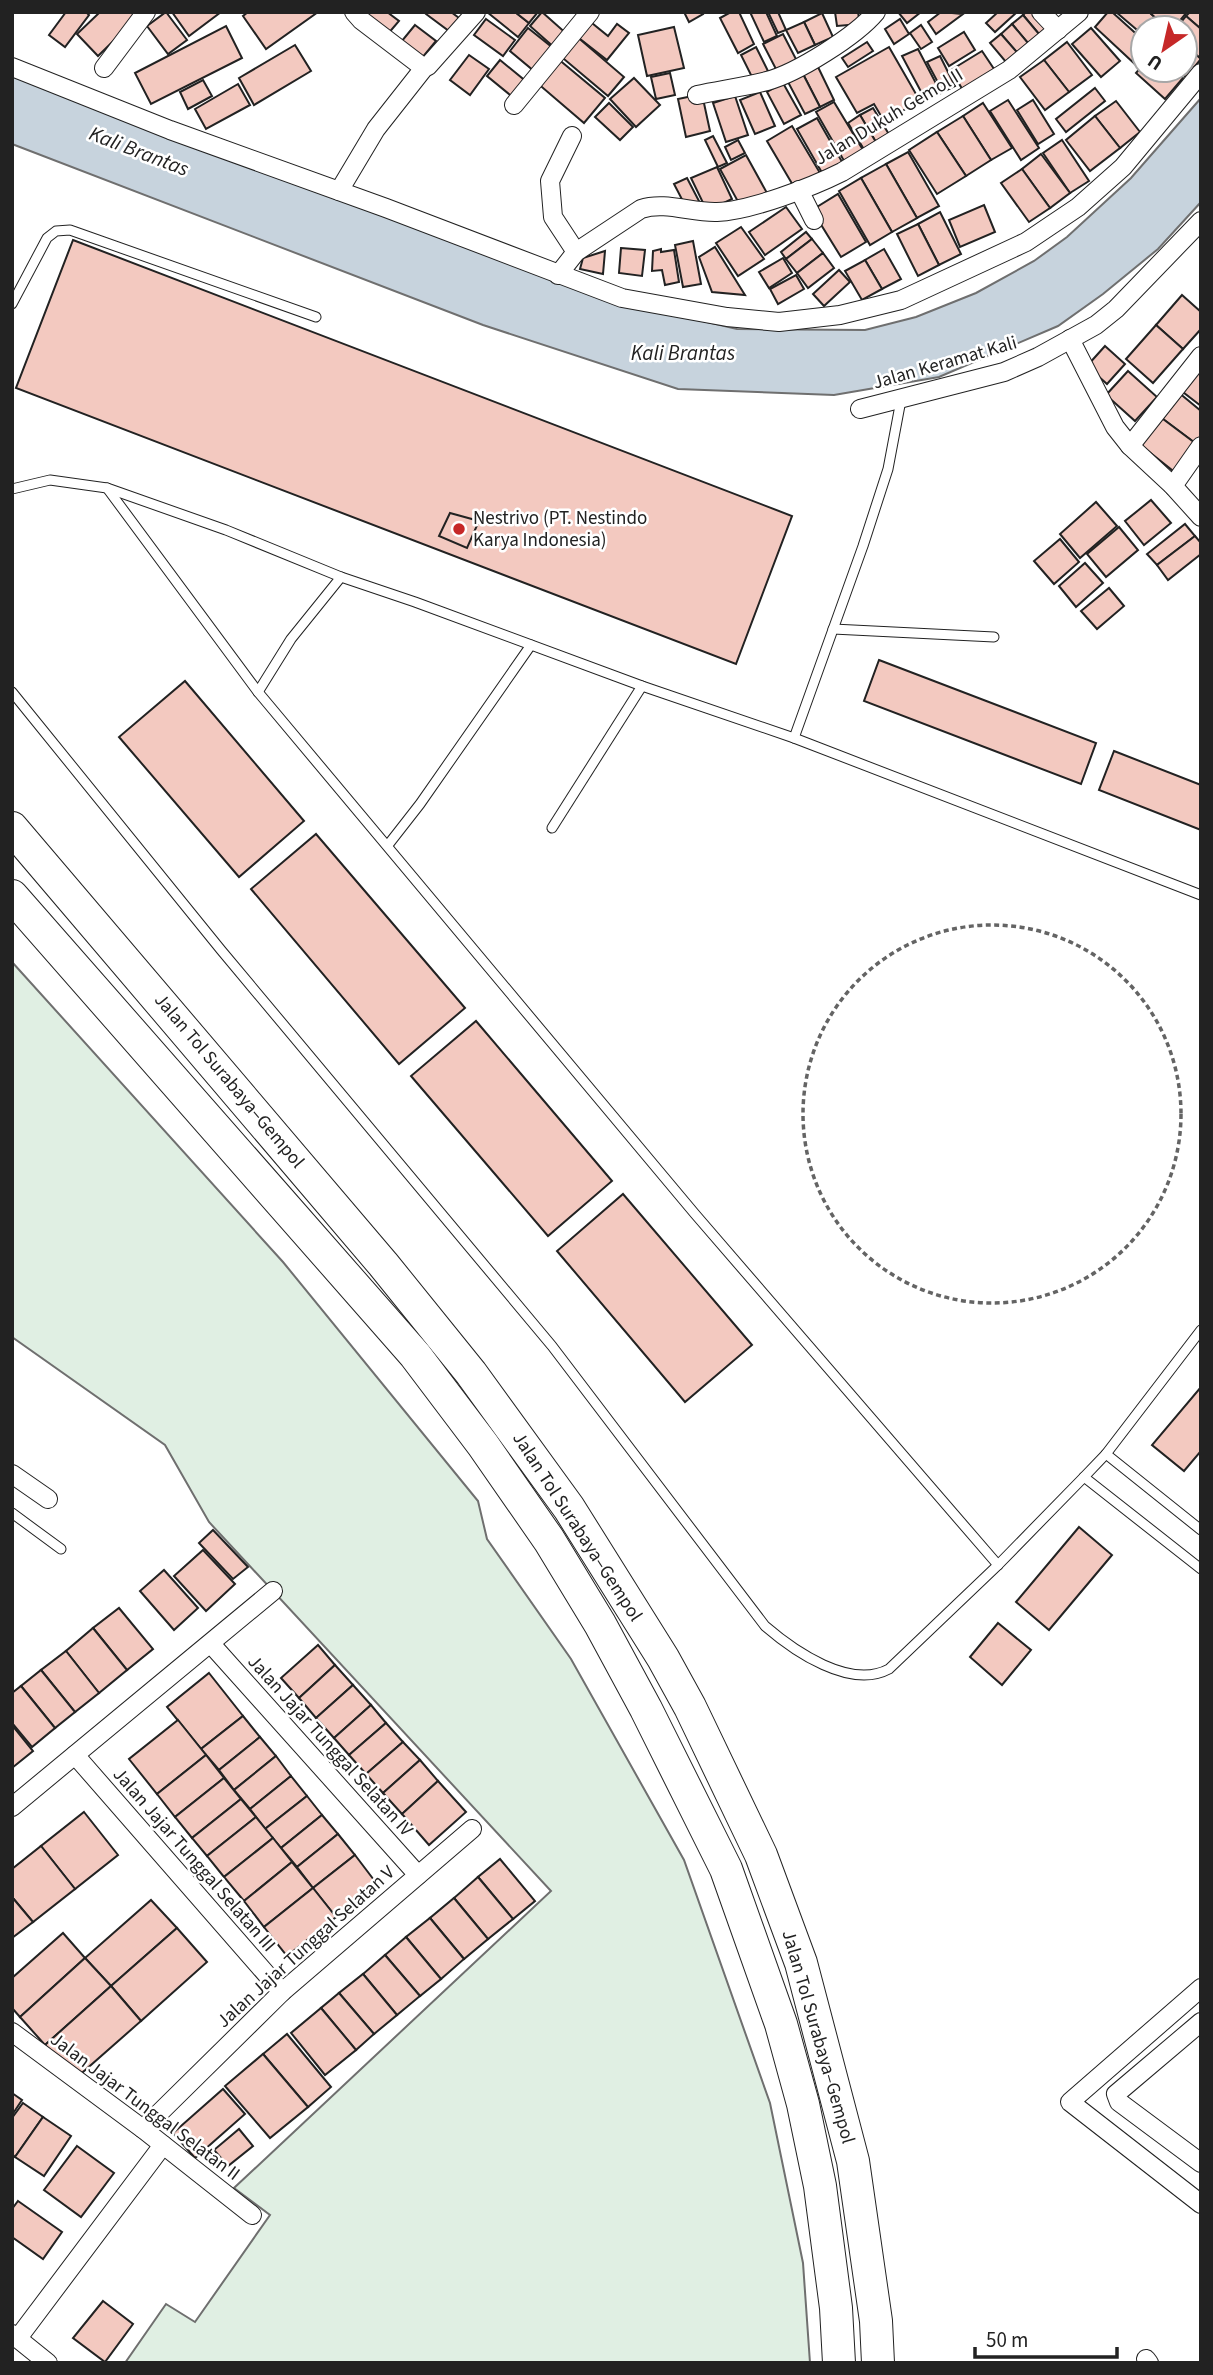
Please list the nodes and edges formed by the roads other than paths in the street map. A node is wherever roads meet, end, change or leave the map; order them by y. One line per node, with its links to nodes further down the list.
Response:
1 (146, 12): 10 (street)
2 (476, 12): 11 (street)
3 (590, 12): 14 (street)
4 (877, 12): 13 (street)
5 (1041, 12): 8 (street)
6 (1079, 12): 8 (street, Jalan Dukuh Gemol II)
7 (361, 15): 11 (street)
8 (1058, 30): 16 (street, Jalan Dukuh Gemol II)
9 (12, 67): 17 (street)
10 (104, 68)
11 (424, 68): 17 (street)
12 (1201, 73): 21 (street)
13 (697, 95)
14 (514, 105)
15 (572, 136): 20 (street)
16 (799, 190): 18 (street); 20 (street, Jalan Dukuh Gemol II)
17 (339, 191): 21 (street)
18 (814, 220)
19 (1201, 221): 24 (street, Jalan Keramat Kali)
20 (576, 252): 21 (street, Jalan Dukuh Gemol II)
21 (558, 275)
22 (12, 304): 23 (lane)
23 (316, 317)
24 (1070, 339): 26 (street, Jalan Keramat Kali); 28 (street)
25 (1201, 356): 28 (street)
26 (901, 400): 27 (street, Jalan Keramat Kali); 35 (lane)
27 (860, 409)
28 (1130, 446): 30 (street)
29 (1201, 446): 30 (street)
30 (1173, 486): 33 (street)
31 (107, 488): 32 (lane); 34 (lane); 40 (lane)
32 (12, 489)
33 (1201, 517)
34 (341, 577): 37 (lane); 40 (lane)
35 (833, 629): 36 (lane); 41 (lane)
36 (994, 637)
37 (531, 645): 38 (lane); 44 (lane)
38 (642, 686): 41 (lane); 43 (lane)
39 (12, 692): 55 (lane)
40 (258, 692): 44 (lane)
41 (794, 738): 45 (lane)
42 (12, 828): 75 (highway, Jalan Tol Surabaya–Gempol)
43 (552, 828)
44 (388, 845): 55 (lane)
45 (1201, 894)
46 (12, 896): 74 (highway, Jalan Tol Surabaya–Gempol)
47 (1201, 1330): 48 (lane)
48 (1106, 1454): 50 (lane); 53 (lane)
49 (12, 1474): 51 (street)
50 (1084, 1477): 55 (lane); 56 (lane)
51 (48, 1499)
52 (12, 1513): 54 (lane)
53 (1201, 1530)
54 (61, 1549)
55 (998, 1565)
56 (1201, 1569)
57 (273, 1591): 58 (street)
58 (211, 1644): 59 (street); 62 (street, Jalan Jajar Tunggal Selatan IV)
59 (75, 1755): 60 (street); 64 (street, Jalan Jajar Tunggal Selatan III)
60 (12, 1807)
61 (472, 1829): 62 (street, Jalan Jajar Tunggal Selatan V)
62 (418, 1875): 64 (street, Jalan Jajar Tunggal Selatan V)
63 (1201, 1988): 70 (street)
64 (282, 1992): 67 (street, Jalan Jajar Tunggal Selatan V)
65 (1201, 2022): 69 (street)
66 (12, 2032): 67 (street, Jalan Jajar Tunggal Selatan II)
67 (143, 2129): 68 (street, Jalan Jajar Tunggal Selatan II)
68 (163, 2145): 71 (street, Jalan Jajar Tunggal Selatan II); 72 (street)
69 (1201, 2163)
70 (1201, 2204)
71 (252, 2215)
72 (15, 2336): 73 (street)
73 (48, 2363)
74 (839, 2363)
75 (878, 2363)

